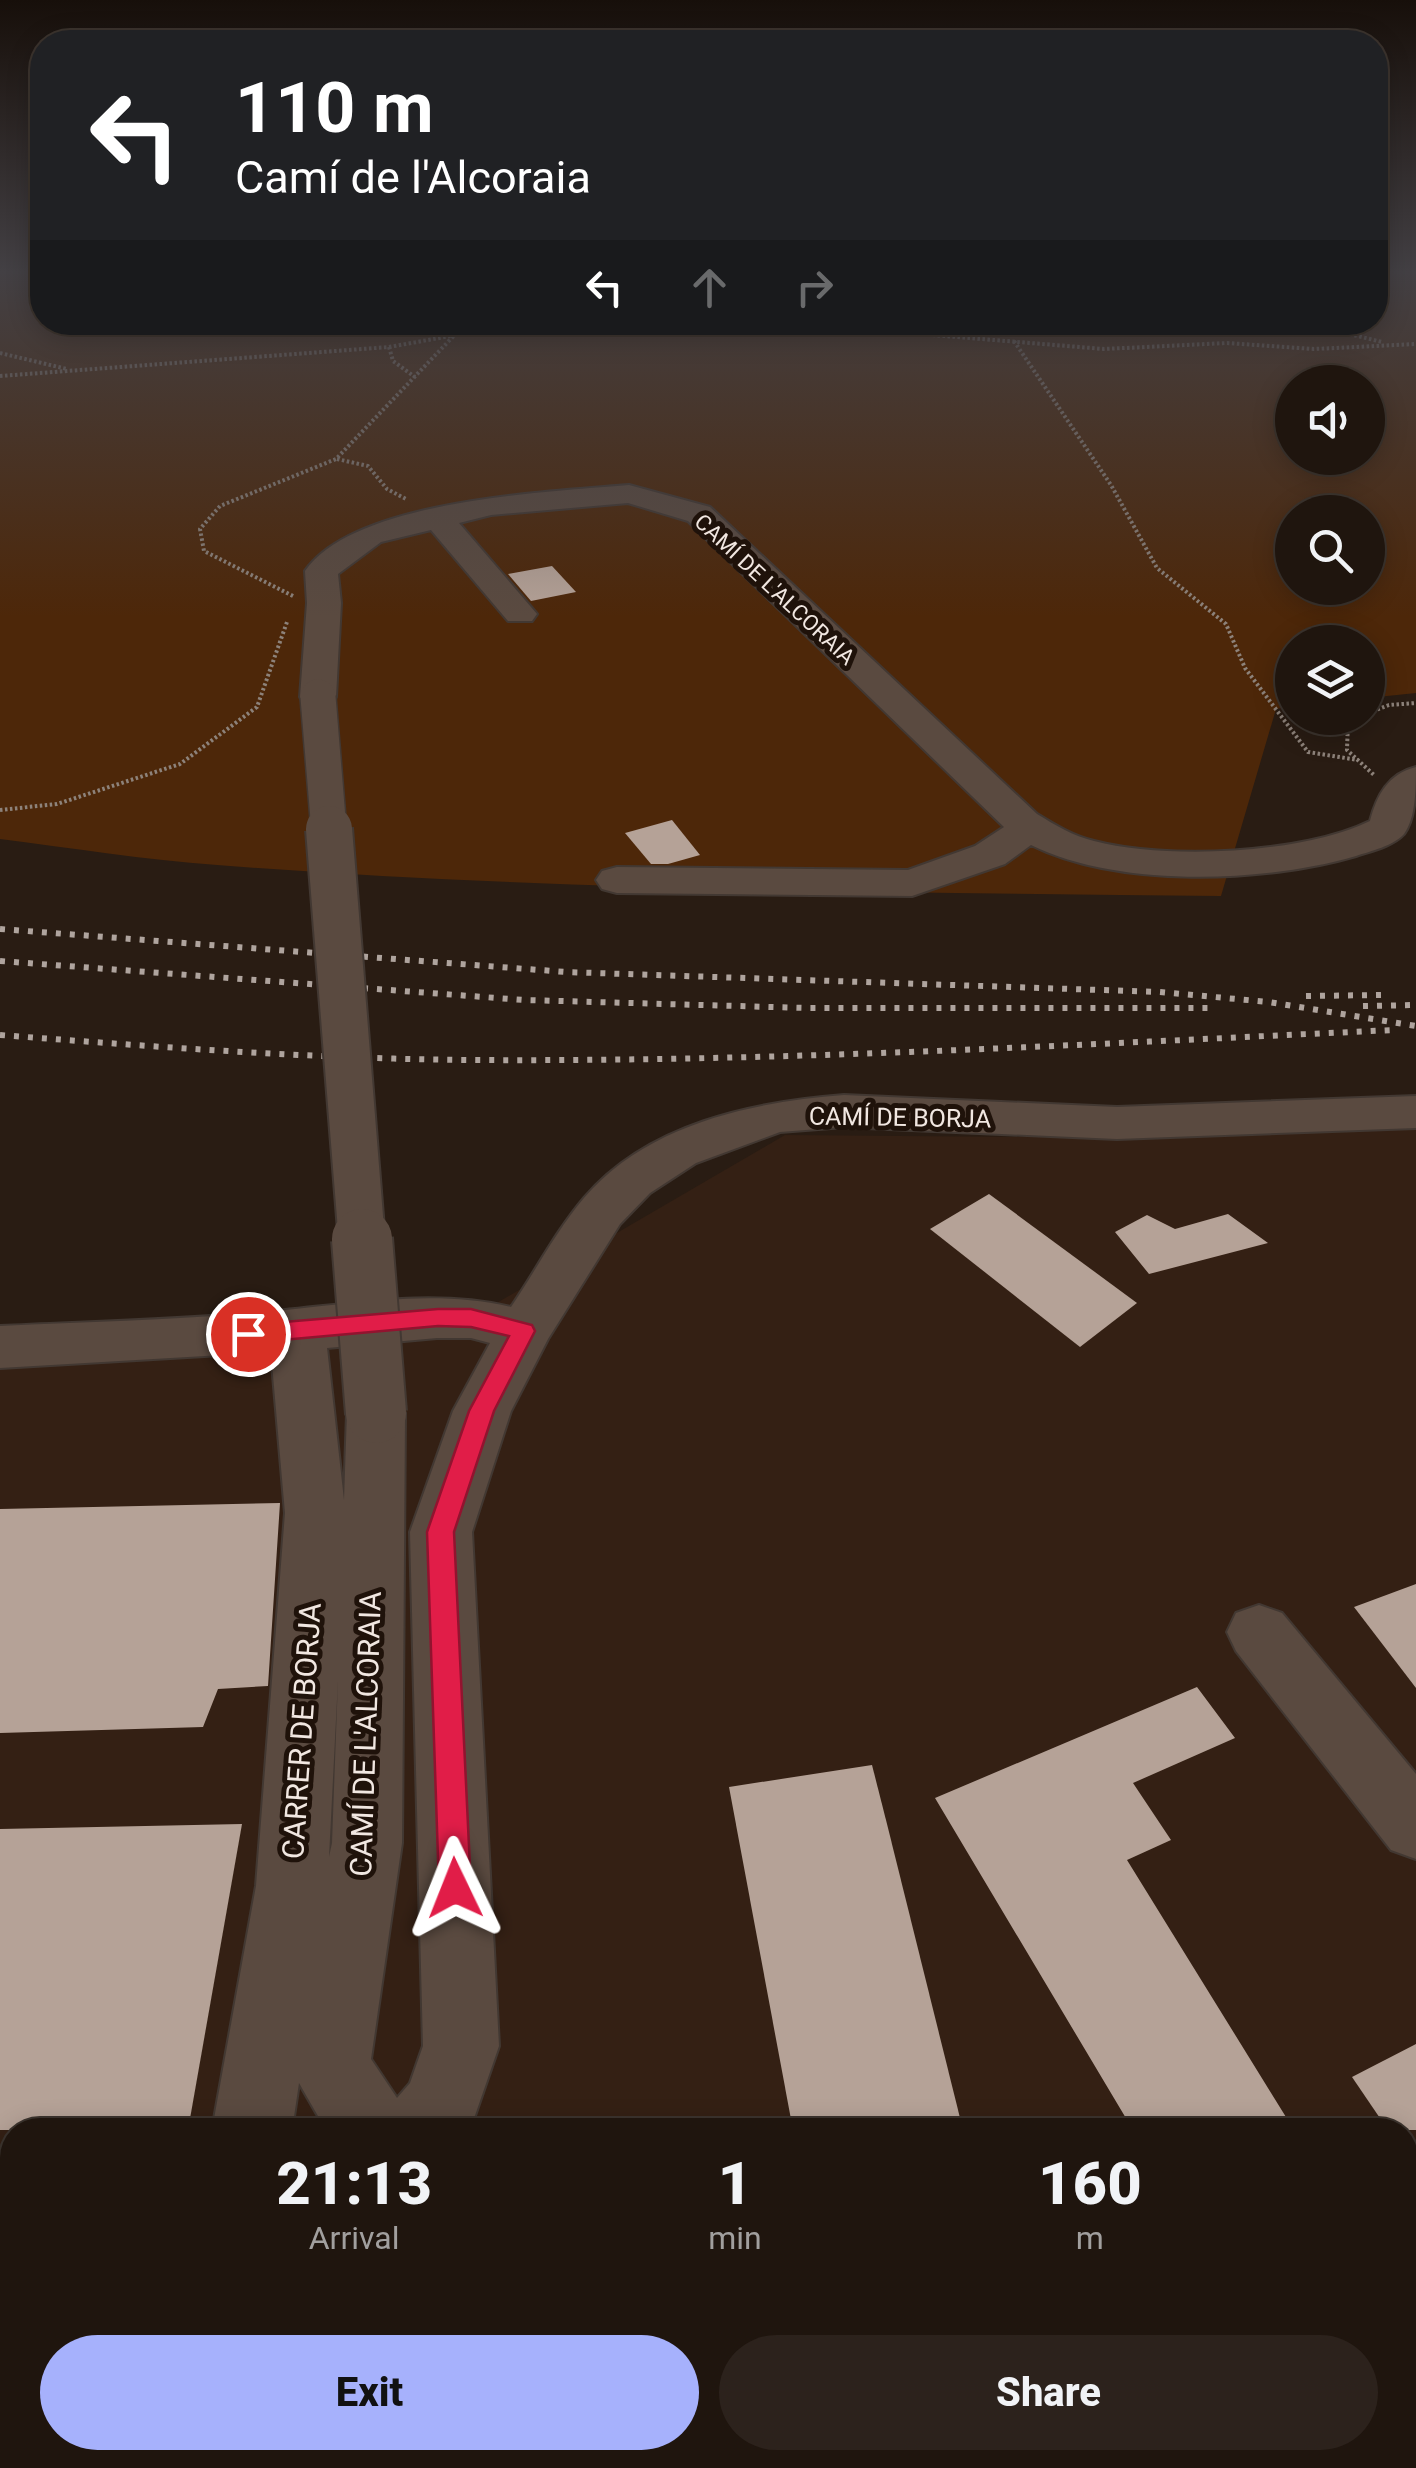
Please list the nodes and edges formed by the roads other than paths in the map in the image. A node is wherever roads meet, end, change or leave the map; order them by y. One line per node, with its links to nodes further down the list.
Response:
1 (438, 518): 2 (street); 4 (street, CAMÍ DE L'ALCORAIA); 13 (street, CAMÍ DE L'ALCORAIA, bridge)
2 (520, 614)
3 (1406, 788): 4 (street, CAMÍ DE L'ALCORAIA)
4 (1033, 830): 5 (street)
5 (617, 880)
6 (1416, 1112): 8 (street, CAMÍ DE BORJA)
7 (297, 1329): 8 (street); 9 (street); 12 (street, CARRER DE BORJA)
8 (524, 1331): 14 (street, CAMÍ DE BORJA)
9 (0, 1347)
10 (1260, 1632): 11 (street)
11 (1416, 1827)
12 (254, 2118)
13 (364, 2118)
14 (431, 2118)

